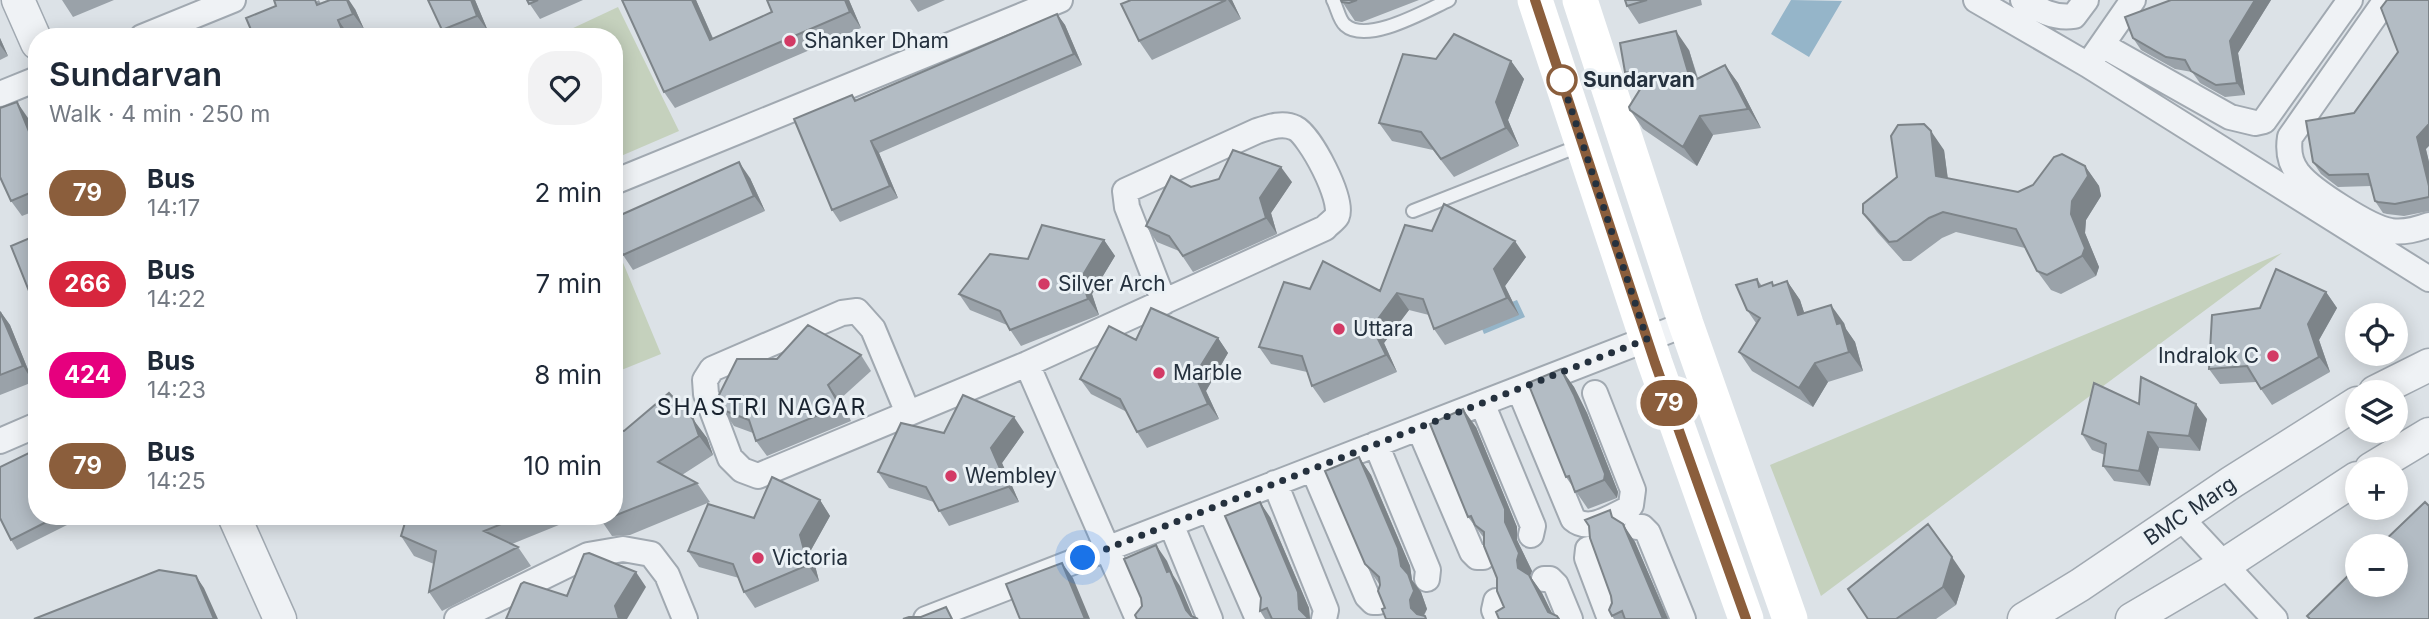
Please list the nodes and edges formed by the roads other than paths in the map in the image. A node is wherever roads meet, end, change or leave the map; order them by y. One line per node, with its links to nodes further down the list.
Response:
1 (18, 0): 14 (street)
2 (233, 0): 15 (street)
3 (1060, 0): 20 (street)
4 (1334, 0): 5 (lane)
5 (1449, 0)
6 (1535, 0): 19 (main road)
7 (1580, 0): 25 (main road)
8 (1976, 0): 16 (street)
9 (2024, 0): 10 (street)
10 (2086, 0)
11 (2133, 0): 16 (street)
12 (2350, 0): 16 (street)
13 (2386, 0): 22 (street)
14 (30, 28)
15 (164, 28)
16 (2095, 55): 23 (street)
17 (28, 83): 18 (street)
18 (0, 94)
19 (1583, 145): 21 (lane); 26 (main road)
20 (623, 178)
21 (1413, 211)
22 (2429, 225)
23 (2428, 278)
24 (1164, 302): 24 (street); 27 (street)
25 (1686, 324): 26 (street); 69 (main road)
26 (1647, 339): 30 (street); 68 (main road)
27 (1027, 364): 34 (street); 50 (street)
28 (2429, 365): 29 (street)
29 (2399, 380)
30 (1519, 389): 31 (street); 32 (street)
31 (1595, 393)
32 (1482, 403): 35 (street); 49 (street)
33 (2345, 411): 45 (street, BMC Marg)
34 (908, 413): 34 (street)
35 (1419, 428): 39 (street); 52 (street)
36 (28, 429): 38 (street)
37 (2429, 434): 40 (street)
38 (0, 441)
39 (1376, 444): 41 (street); 54 (street)
40 (2391, 457)
41 (1313, 469): 42 (street); 56 (street)
42 (1275, 483): 44 (street); 64 (street)
43 (2345, 486): 53 (street)
44 (1210, 509): 46 (street); 63 (street)
45 (2180, 517): 53 (street); 70 (street, BMC Marg)
46 (1171, 524): 50 (street); 62 (street)
47 (238, 525): 57 (street)
48 (1637, 527): 67 (street)
49 (1531, 535)
50 (1109, 548): 60 (street); 61 (street)
51 (1588, 549): 66 (street)
52 (1483, 557)
53 (2224, 565): 71 (street); 72 (street)
54 (1426, 579)
55 (1544, 579): 65 (street)
56 (1378, 601)
57 (280, 619)
58 (457, 619): 59 (street)
59 (685, 619)
60 (926, 619)
61 (1138, 619)
62 (1210, 619)
63 (1258, 619)
64 (1324, 619)
65 (1570, 619)
66 (1610, 619)
67 (1683, 619)
68 (1746, 619)
69 (1790, 619)
70 (2024, 619)
71 (2132, 619)
72 (2275, 619)

